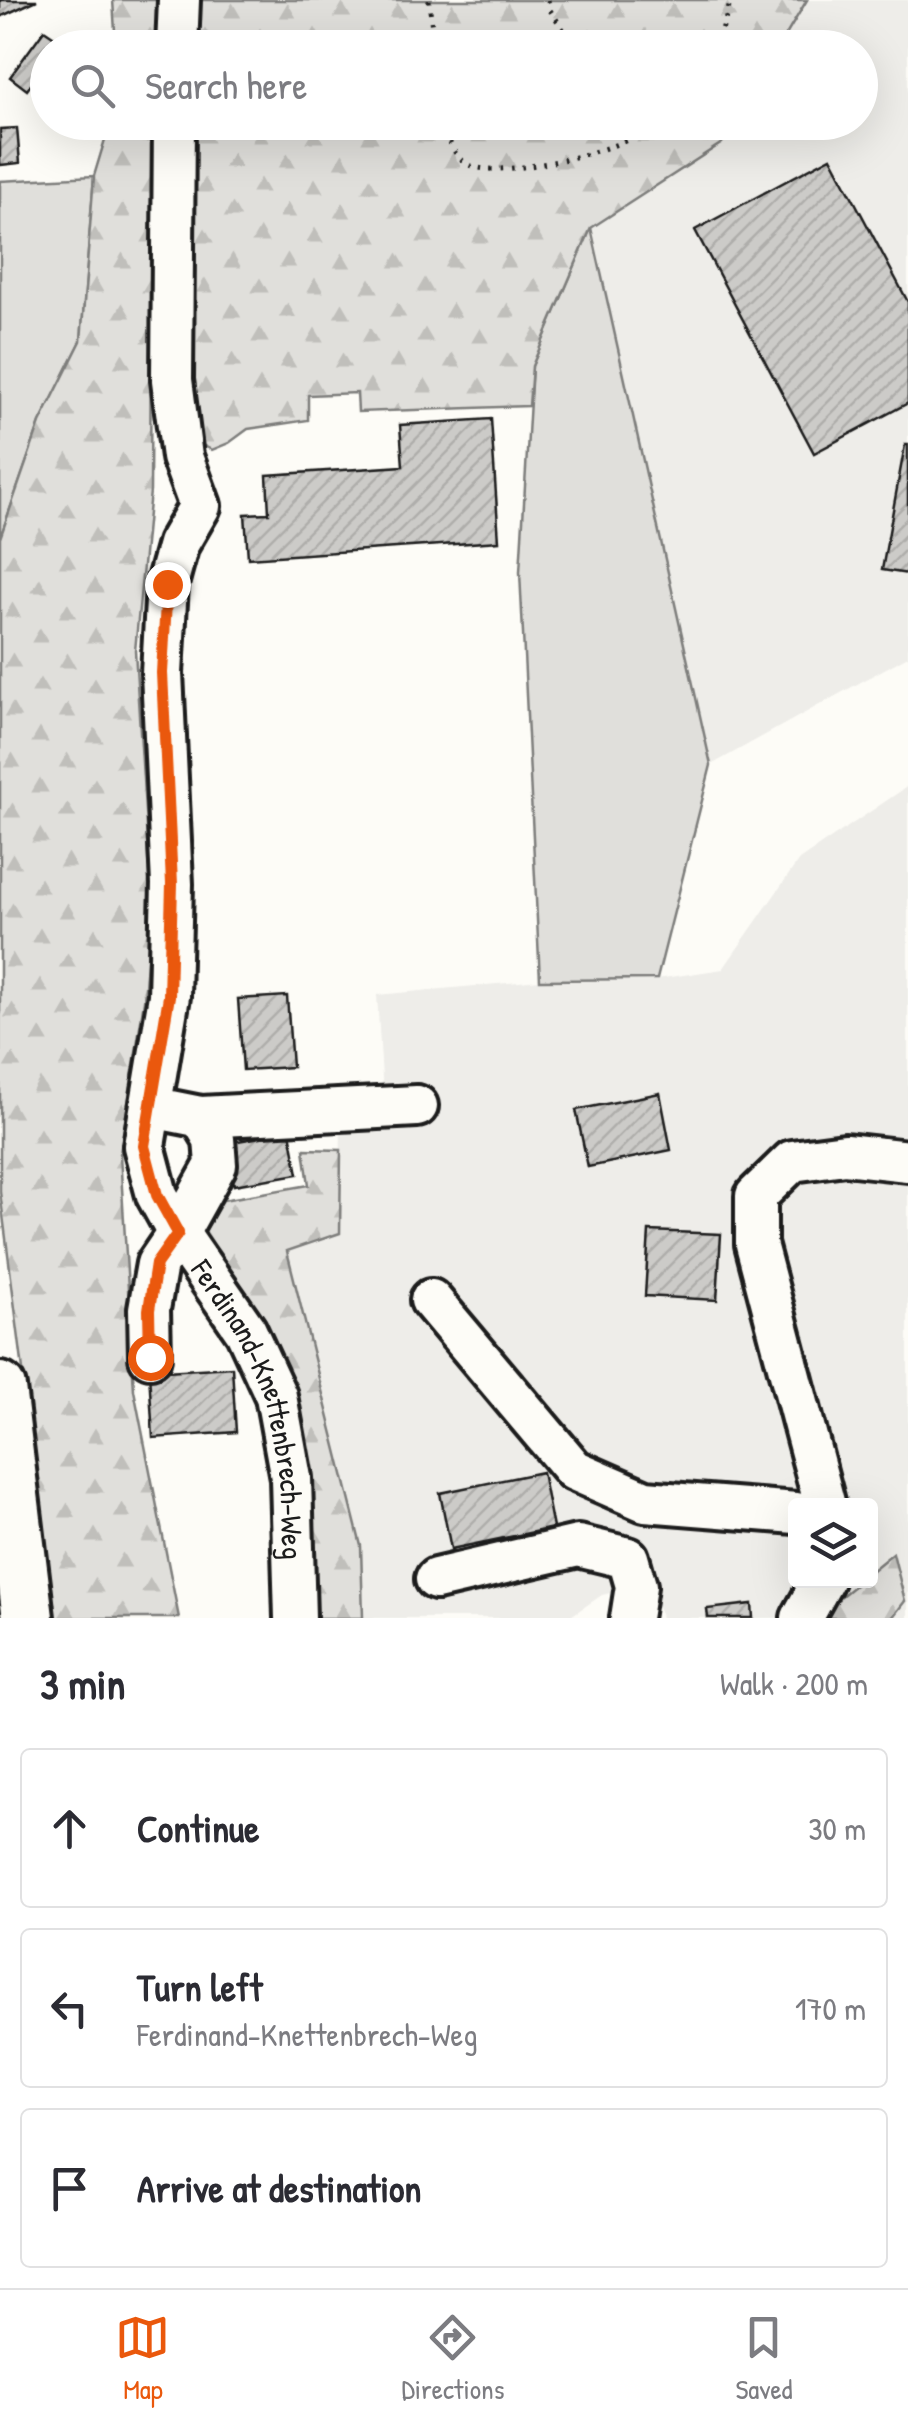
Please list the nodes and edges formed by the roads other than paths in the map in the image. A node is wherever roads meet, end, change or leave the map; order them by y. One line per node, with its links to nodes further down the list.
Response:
1 (179, 0): 2 (street)
2 (178, 30)
3 (174, 140): 5 (street, Ferdinand-Knettenbrech-Weg)
4 (417, 1106): 6 (street)
5 (150, 1107): 6 (street); 8 (street, Ferdinand-Knettenbrech-Weg)
6 (201, 1118): 8 (street)
7 (908, 1161): 12 (street)
8 (178, 1233): 10 (street); 17 (street, Ferdinand-Knettenbrech-Weg)
9 (432, 1300): 13 (street)
10 (150, 1357)
11 (0, 1388): 16 (main road)
12 (823, 1498)
13 (788, 1511)
14 (436, 1579): 18 (street)
15 (818, 1588): 19 (street)
16 (28, 1618)
17 (295, 1618)
18 (631, 1618)
19 (802, 1618)

